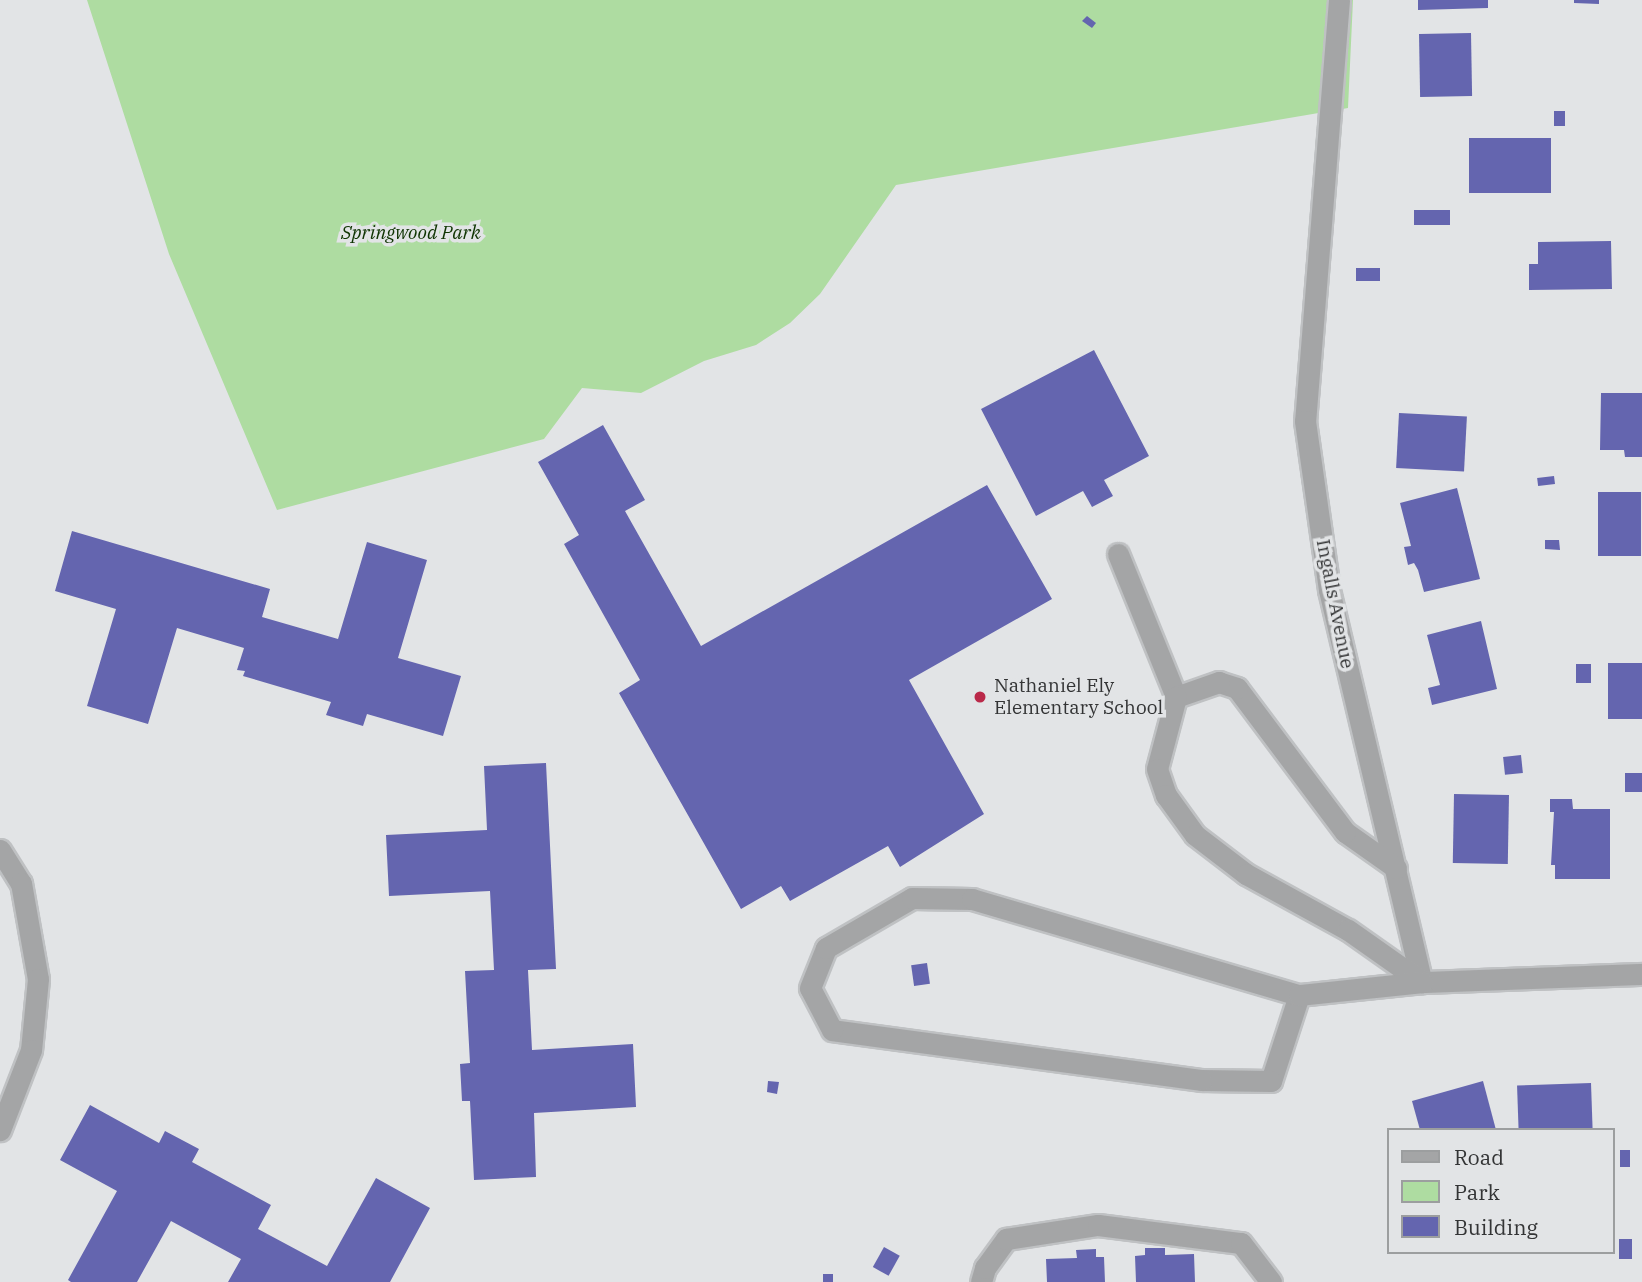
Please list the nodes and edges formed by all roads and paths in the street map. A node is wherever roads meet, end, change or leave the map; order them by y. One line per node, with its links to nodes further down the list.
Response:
1 (1339, 0): 5 (street, Ingalls Avenue)
2 (1118, 554): 3 (street)
3 (1176, 697): 5 (street); 7 (street)
4 (0, 850): 9 (street)
5 (1396, 868): 7 (street, Ingalls Avenue)
6 (1642, 974): 7 (street)
7 (1423, 982): 8 (street)
8 (1299, 995): 8 (street)
9 (0, 1130)
10 (981, 1282): 11 (street)
11 (1271, 1282)

